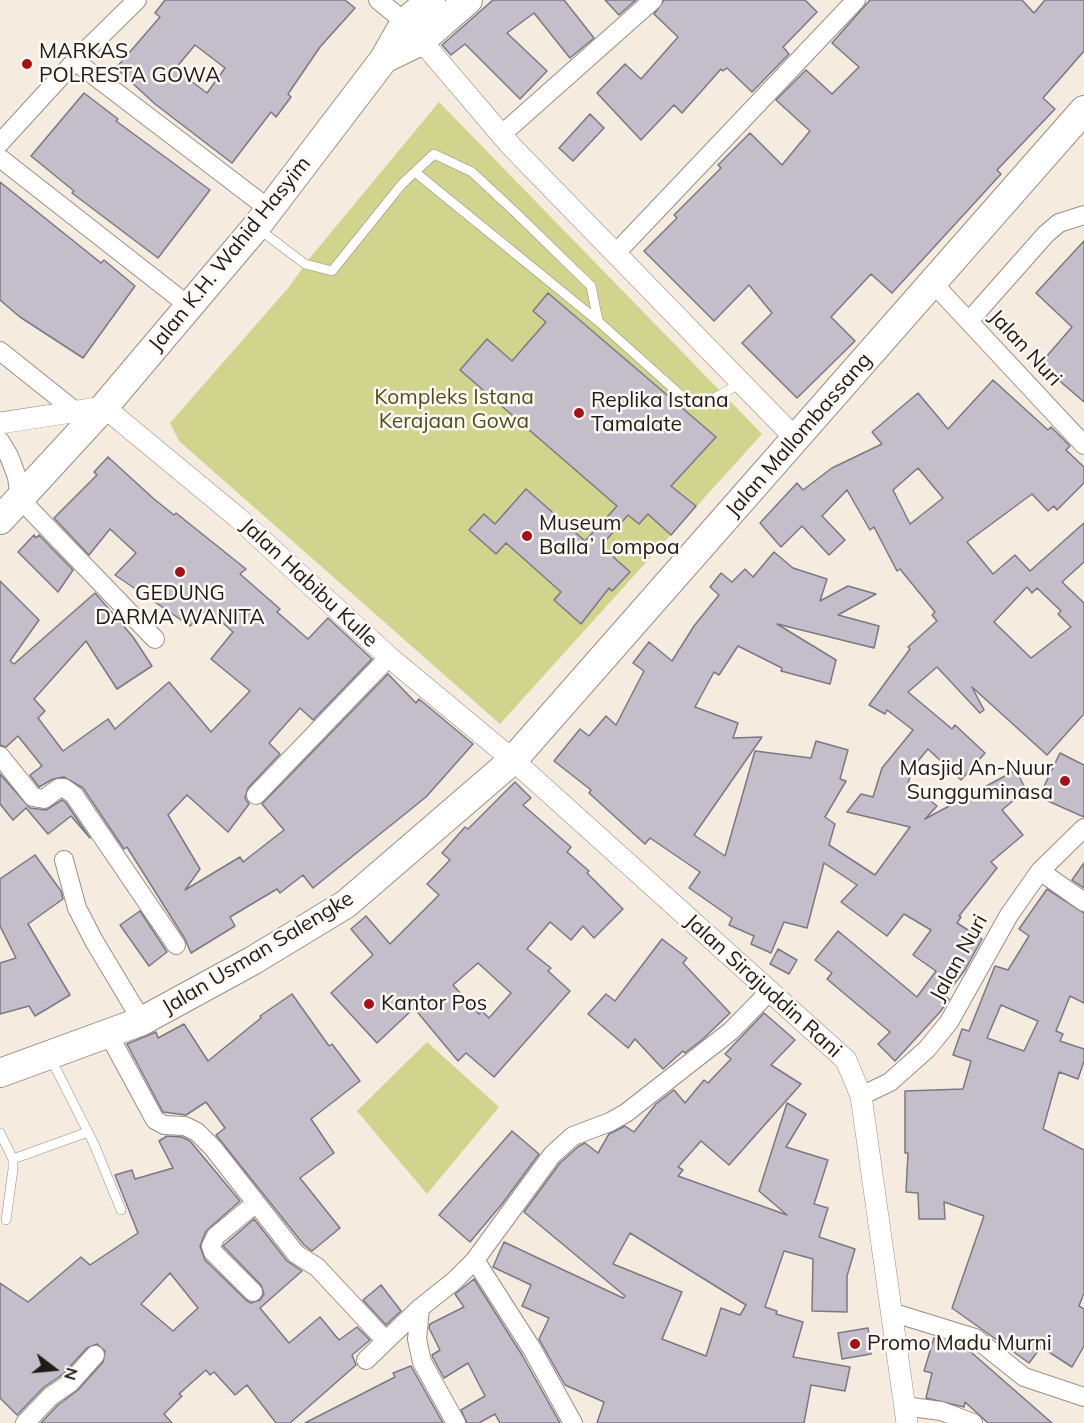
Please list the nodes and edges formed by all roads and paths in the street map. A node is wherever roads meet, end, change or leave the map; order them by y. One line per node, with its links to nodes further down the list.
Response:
1 (137, 0): 8 (street)
2 (378, 0): 7 (street)
3 (431, 0): 7 (highway)
4 (468, 0): 7 (highway)
5 (653, 0): 10 (street)
6 (856, 0): 16 (street)
7 (413, 32): 10 (street); 15 (highway, Jalan K.H. Wahid Hasyim)
8 (75, 61): 11 (street); 15 (street)
9 (1082, 115): 17 (highway, Jalan Mallombassang)
10 (501, 135): 16 (street)
11 (0, 143)
12 (0, 158): 18 (street)
13 (415, 172): 15 (lane); 19 (lane); 19 (lane)
14 (1084, 215): 20 (street)
15 (263, 218): 18 (highway, Jalan K.H. Wahid Hasyim)
16 (615, 254): 22 (street)
17 (932, 282): 20 (street, Jalan Nuri); 26 (highway, Jalan Mallombassang)
18 (189, 306): 23 (highway, Jalan K.H. Wahid Hasyim)
19 (598, 321): 22 (lane)
20 (969, 321): 28 (street, Jalan Nuri)
21 (0, 351): 24 (street)
22 (741, 383): 26 (street)
23 (104, 407): 24 (street); 29 (highway, Jalan K.H. Wahid Hasyim); 32 (street, Jalan Habibu Kulle)
24 (74, 410): 25 (street)
25 (0, 423)
26 (796, 439): 34 (highway, Jalan Mallombassang)
27 (0, 441): 29 (street)
28 (1084, 445)
29 (20, 499): 30 (highway, Jalan K.H. Wahid Hasyim); 31 (street)
30 (0, 520)
31 (154, 639)
32 (389, 657): 34 (street, Jalan Habibu Kulle); 35 (street)
33 (0, 756): 40 (street)
34 (513, 760): 41 (street, Jalan Sirajuddin Rani); 42 (highway, Jalan Usman Salengke)
35 (256, 795)
36 (1084, 828): 38 (street, Jalan Nuri)
37 (64, 860): 42 (street)
38 (1040, 871): 39 (street); 46 (street, Jalan Nuri)
39 (1084, 902)
40 (176, 945)
41 (769, 992): 46 (street, Jalan Sirajuddin Rani); 53 (street)
42 (142, 1021): 43 (highway, Jalan Usman Salengke)
43 (110, 1035): 44 (highway, Jalan Usman Salengke); 50 (street)
44 (50, 1056): 45 (highway, Jalan Usman Salengke); 47 (lane)
45 (0, 1073)
46 (861, 1096): 56 (street, Jalan Sirajuddin Rani)
47 (88, 1132): 49 (lane); 51 (lane)
48 (0, 1133): 49 (lane)
49 (13, 1159): 52 (lane)
50 (256, 1203): 54 (street); 57 (street)
51 (121, 1210)
52 (6, 1220)
53 (475, 1260): 55 (street); 64 (street)
54 (253, 1292)
55 (420, 1308): 57 (street); 63 (street)
56 (891, 1312): 60 (street); 61 (street, Jalan Sirajuddin Rani)
57 (386, 1341): 59 (street)
58 (95, 1355): 62 (street)
59 (366, 1360)
60 (1084, 1397)
61 (905, 1414): 65 (street)
62 (25, 1423)
63 (456, 1423)
64 (573, 1423)
65 (973, 1423)

